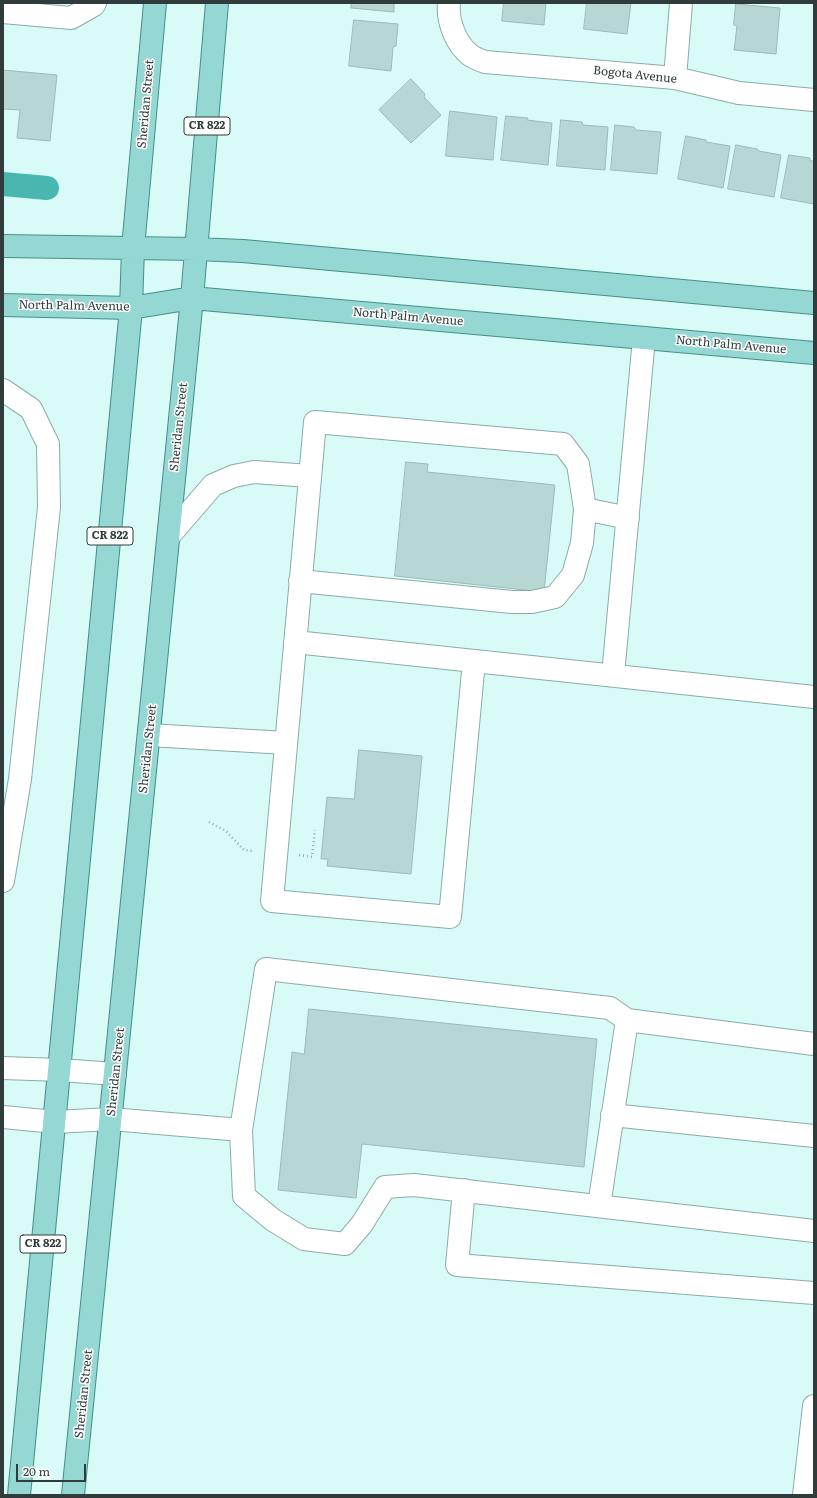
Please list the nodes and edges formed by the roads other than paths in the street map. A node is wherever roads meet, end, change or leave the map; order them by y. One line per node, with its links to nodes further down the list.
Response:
1 (155, 3): 10 (main road, Sheridan Street / CR 822)
2 (217, 3): 11 (main road, Sheridan Street / CR 822)
3 (449, 3): 7 (street, Bogota Avenue)
4 (681, 3): 7 (street)
5 (95, 4): 6 (street)
6 (3, 12)
7 (675, 78): 8 (street, Bogota Avenue)
8 (814, 100)
9 (3, 246): 10 (main road)
10 (133, 248): 11 (main road); 15 (main road, Sheridan Street / CR 822)
11 (196, 249): 12 (main road, Sheridan Street / CR 822); 13 (main road)
12 (192, 298): 15 (main road, North Palm Avenue); 16 (main road, North Palm Avenue); 22 (main road, Sheridan Street / CR 822)
13 (814, 302)
14 (3, 304): 15 (main road, North Palm Avenue)
15 (131, 308): 34 (main road, Sheridan Street / CR 822)
16 (644, 338): 17 (main road, North Palm Avenue); 21 (street)
17 (814, 353)
18 (3, 390): 30 (street)
19 (310, 476): 20 (street); 22 (street); 23 (street)
20 (585, 509): 21 (street); 23 (street)
21 (628, 518): 26 (street)
22 (169, 536): 28 (main road, Sheridan Street / CR 822)
23 (300, 581): 24 (street)
24 (295, 642): 25 (street); 29 (street)
25 (474, 661): 26 (street); 29 (street)
26 (613, 675): 27 (street)
27 (814, 697)
28 (149, 735): 29 (street); 35 (main road, Sheridan Street / CR 822)
29 (286, 743)
30 (3, 881)
31 (627, 1020): 32 (street); 36 (street); 40 (street)
32 (814, 1044)
33 (3, 1068): 34 (street)
34 (60, 1070): 35 (street); 39 (main road, Sheridan Street / CR 822)
35 (116, 1074): 38 (main road, Sheridan Street / CR 822)
36 (612, 1115): 41 (street); 43 (street)
37 (3, 1117): 39 (street)
38 (111, 1119): 39 (street); 40 (street); 48 (main road, Sheridan Street / CR 822)
39 (55, 1122): 47 (main road, Sheridan Street / CR 822)
40 (241, 1130): 42 (street)
41 (814, 1136)
42 (464, 1190): 43 (street); 45 (street)
43 (599, 1206): 44 (street)
44 (814, 1231)
45 (814, 1293)
46 (814, 1406): 49 (street)
47 (19, 1495)
48 (73, 1495)
49 (804, 1495)

